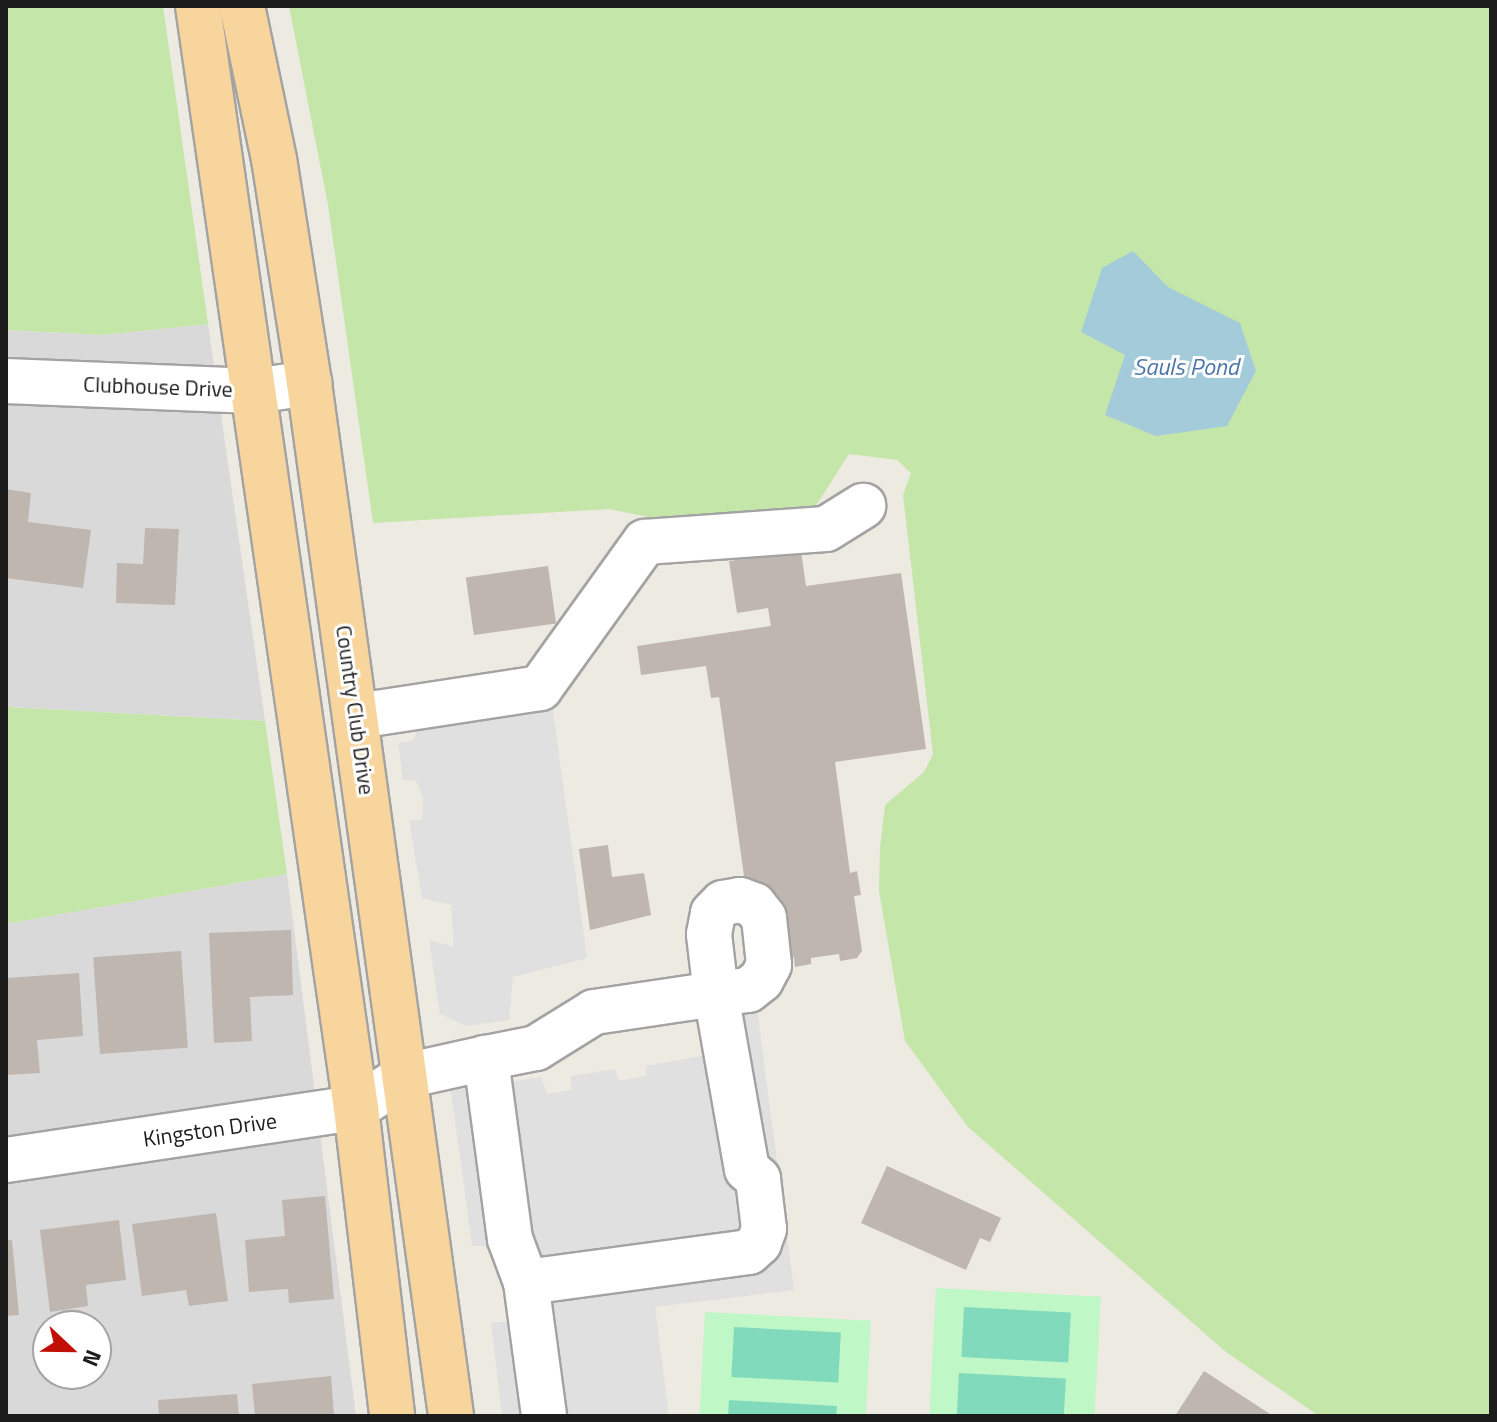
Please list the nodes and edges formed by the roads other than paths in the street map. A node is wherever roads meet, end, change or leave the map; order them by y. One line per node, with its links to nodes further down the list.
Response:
1 (198, 6): 5 (main road)
2 (242, 6): 4 (main road, Country Club Drive)
3 (6, 381): 5 (street, Clubhouse Drive)
4 (309, 383): 5 (street, Clubhouse Drive); 7 (main road, Country Club Drive)
5 (254, 391): 10 (main road)
6 (863, 506): 7 (street)
7 (358, 716): 9 (main road, Country Club Drive)
8 (486, 1058): 9 (street); 12 (street); 12 (street)
9 (405, 1076): 10 (street, Kingston Drive); 14 (main road, Country Club Drive)
10 (356, 1108): 11 (street, Kingston Drive); 13 (main road)
11 (6, 1160)
12 (526, 1282): 15 (street)
13 (392, 1416)
14 (451, 1416)
15 (544, 1416)

